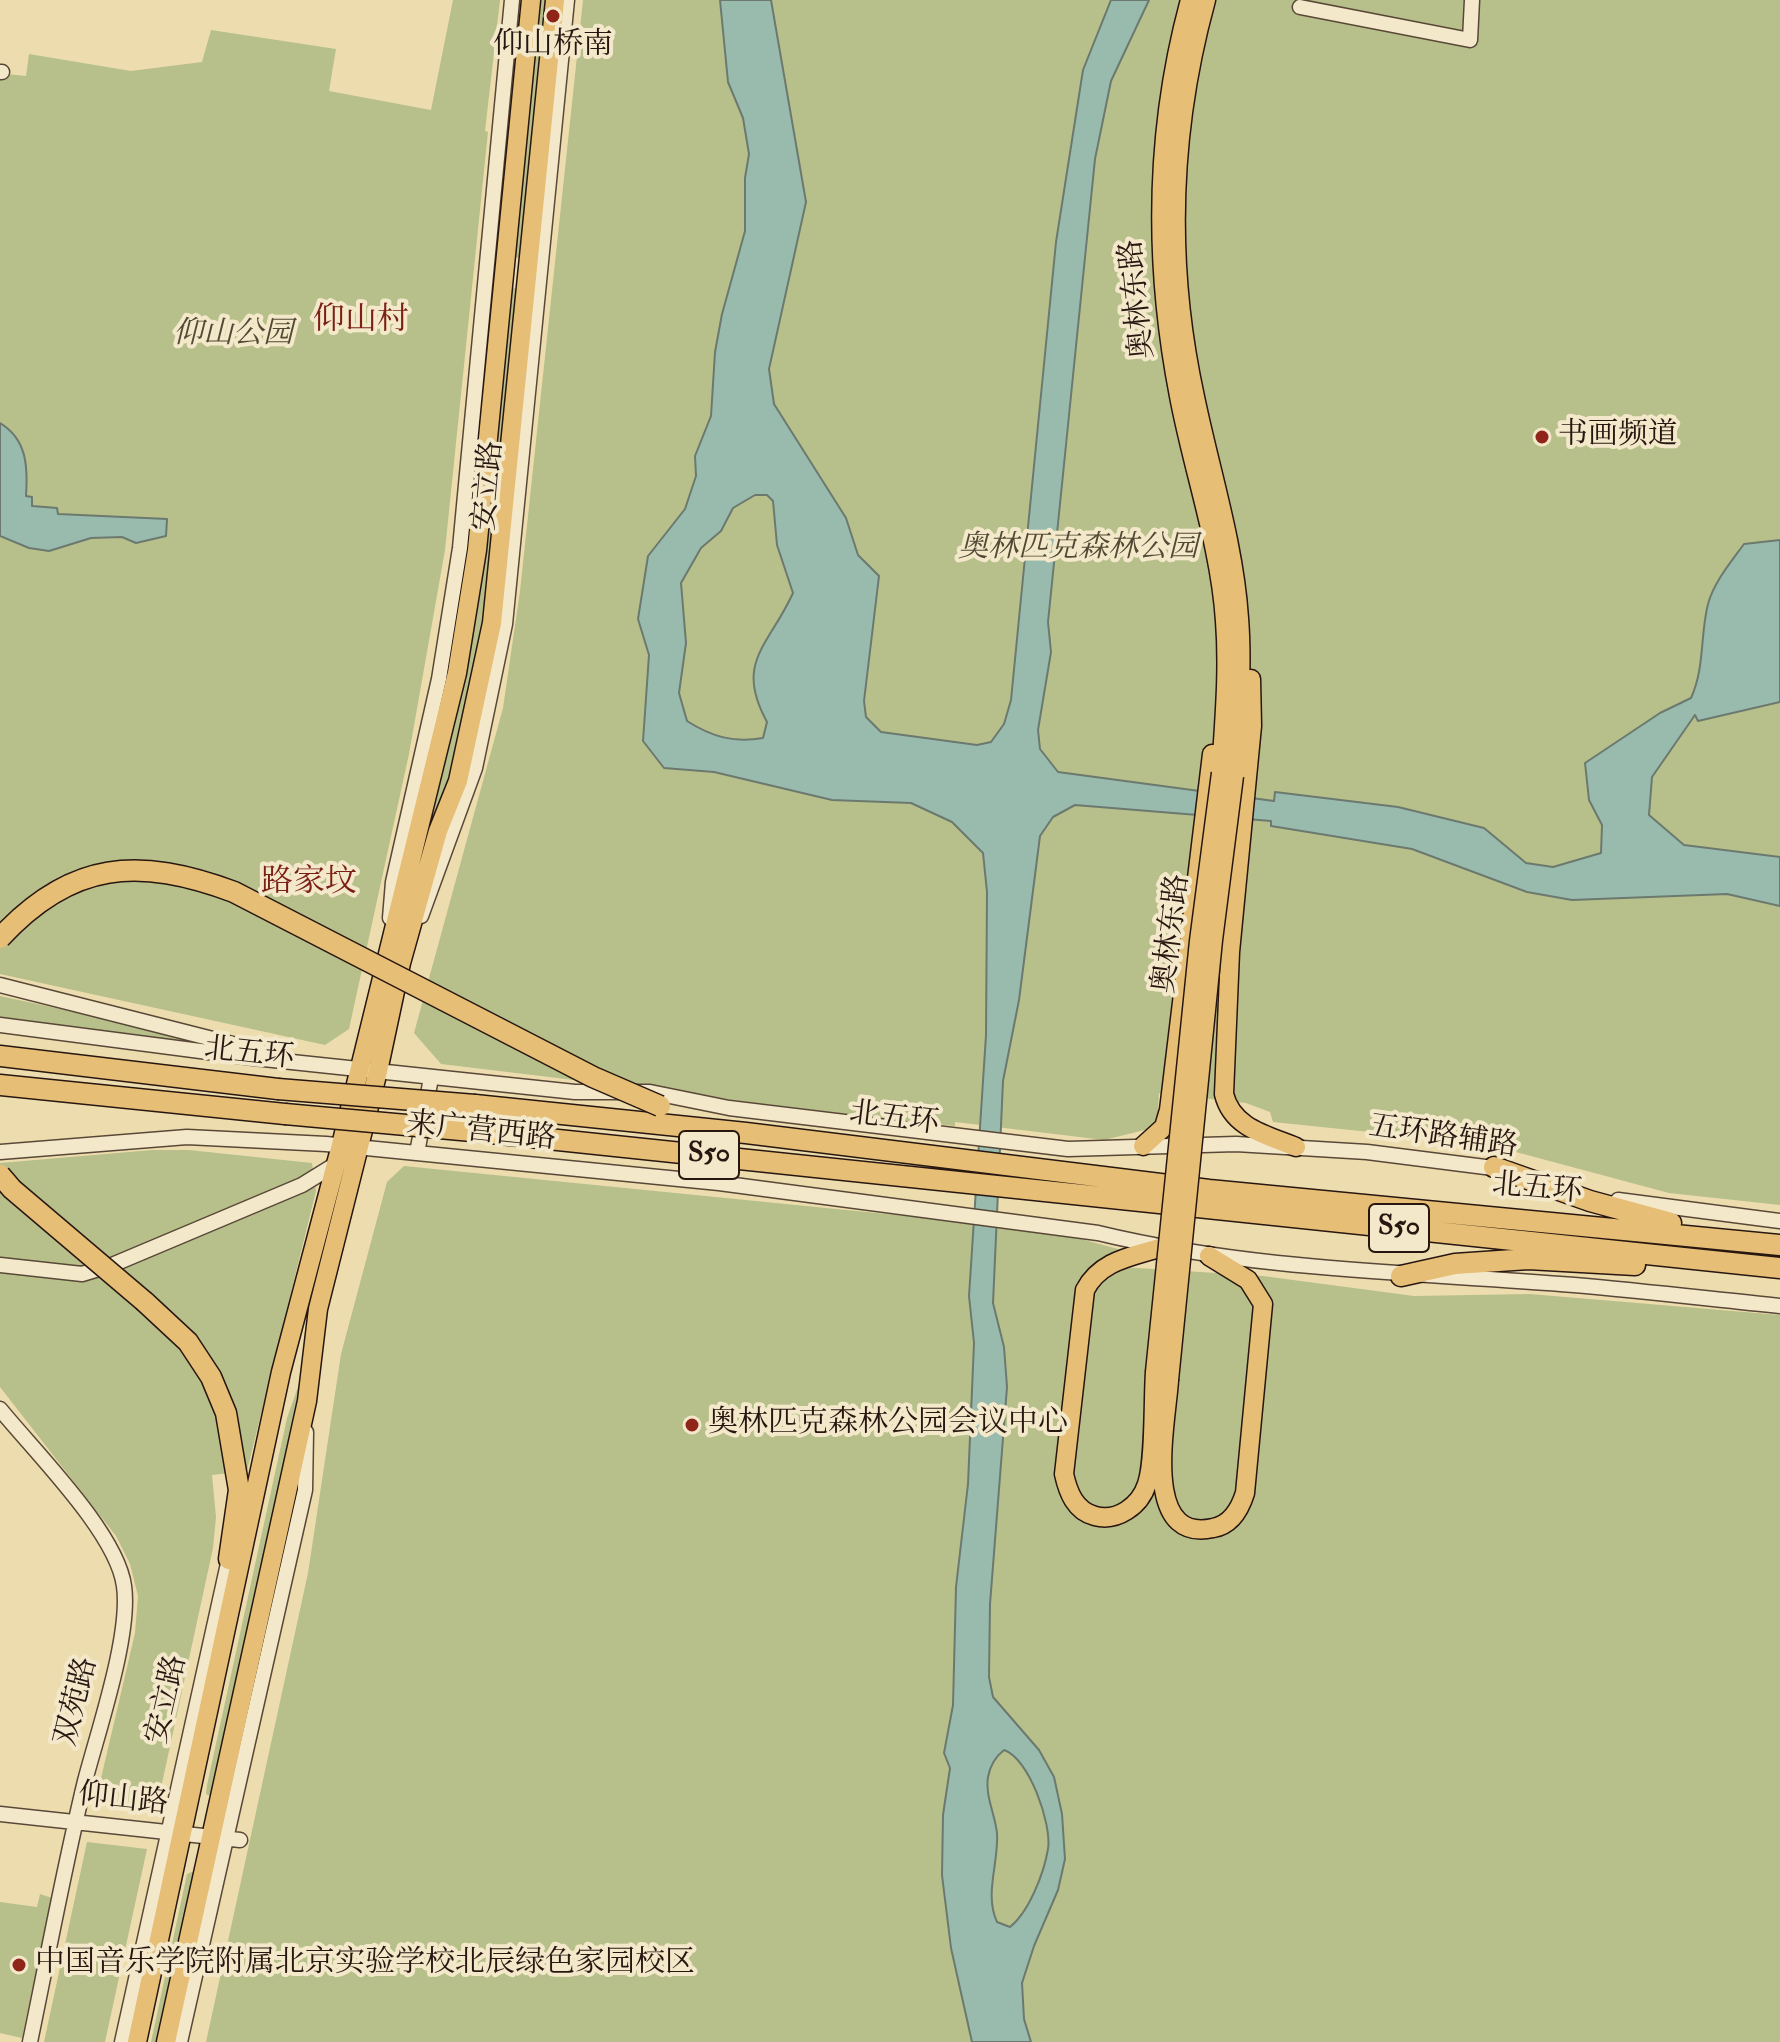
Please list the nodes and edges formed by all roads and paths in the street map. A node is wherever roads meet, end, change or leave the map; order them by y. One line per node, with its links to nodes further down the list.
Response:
1 (512, 0): 13 (street, 安立路)
2 (531, 0): 13 (main road, 安立路)
3 (555, 0): 13 (main road, 安立路)
4 (567, 0): 13 (street, 安立路)
5 (1190, 0): 10 (main road, 奥林东路)
6 (1206, 0): 10 (main road, 奥林东路)
7 (1472, 0): 9 (street)
8 (1300, 7): 9 (street)
9 (1336, 7)
10 (1232, 619): 11 (main road, 奥林东路)
11 (1228, 778): 18 (main road); 21 (main road); 44 (main road, 奥林东路, bridge)
12 (0, 938): 25 (highway, bridge)
13 (394, 961): 19 (main road, 安立路)
14 (0, 985): 17 (street)
15 (0, 1025): 17 (street)
16 (0, 1056): 25 (highway, 北五环 / S50, bridge)
17 (315, 1065): 19 (street, 五环路辅路)
18 (1172, 1068): 21 (main road); 26 (main road)
19 (369, 1070): 20 (street, 五环路辅路); 29 (main road, 安立路)
20 (431, 1078): 26 (street, 五环路辅路); 30 (street)
21 (1224, 1083): 27 (main road)
22 (0, 1085): 24 (highway, 北五环 / S50)
23 (0, 1099): 24 (highway)
24 (129, 1100): 33 (highway, 北五环 / S50, bridge)
25 (746, 1133): 33 (highway, 北五环 / S50)
26 (1143, 1146): 27 (street, 五环路辅路)
27 (1296, 1147): 31 (street, 五环路辅路)
28 (0, 1152): 29 (street, 来广营西路)
29 (346, 1152): 30 (street, 来广营西路); 39 (street); 43 (main road, 安立路); 50 (main road, 安立路)
30 (417, 1153): 37 (street, 来广营西路)
31 (1494, 1167): 34 (street, 五环路辅路); 35 (highway)
32 (0, 1175): 46 (highway, bridge)
33 (1019, 1177): 35 (highway, 北五环 / S50); 40 (highway, 北五环 / S50)
34 (1780, 1221)
35 (1721, 1238): 36 (highway, 北五环 / S50)
36 (1780, 1245)
37 (1159, 1248): 38 (street, 来广营西路); 44 (main road, 奥林东路)
38 (1209, 1256): 41 (street, 来广营西路); 44 (main road, 奥林东路)
39 (0, 1265)
40 (1780, 1269): 41 (highway)
41 (1401, 1276): 42 (street, 来广营西路)
42 (1780, 1306)
43 (281, 1372): 46 (street, 安立路); 49 (main road, 安立路)
44 (1162, 1376)
45 (0, 1409): 48 (street, 双苑路)
46 (229, 1559): 49 (street, 安立路)
47 (0, 1814): 48 (street, 仰山路)
48 (75, 1822): 49 (street, 仰山路); 51 (street, 双苑路)
49 (175, 1833): 50 (street, 仰山路); 52 (street, 安立路); 53 (main road, 安立路)
50 (225, 1838): 54 (main road, 安立路); 55 (street, 安立路)
51 (30, 2042)
52 (122, 2042)
53 (137, 2042)
54 (166, 2042)
55 (180, 2042)

